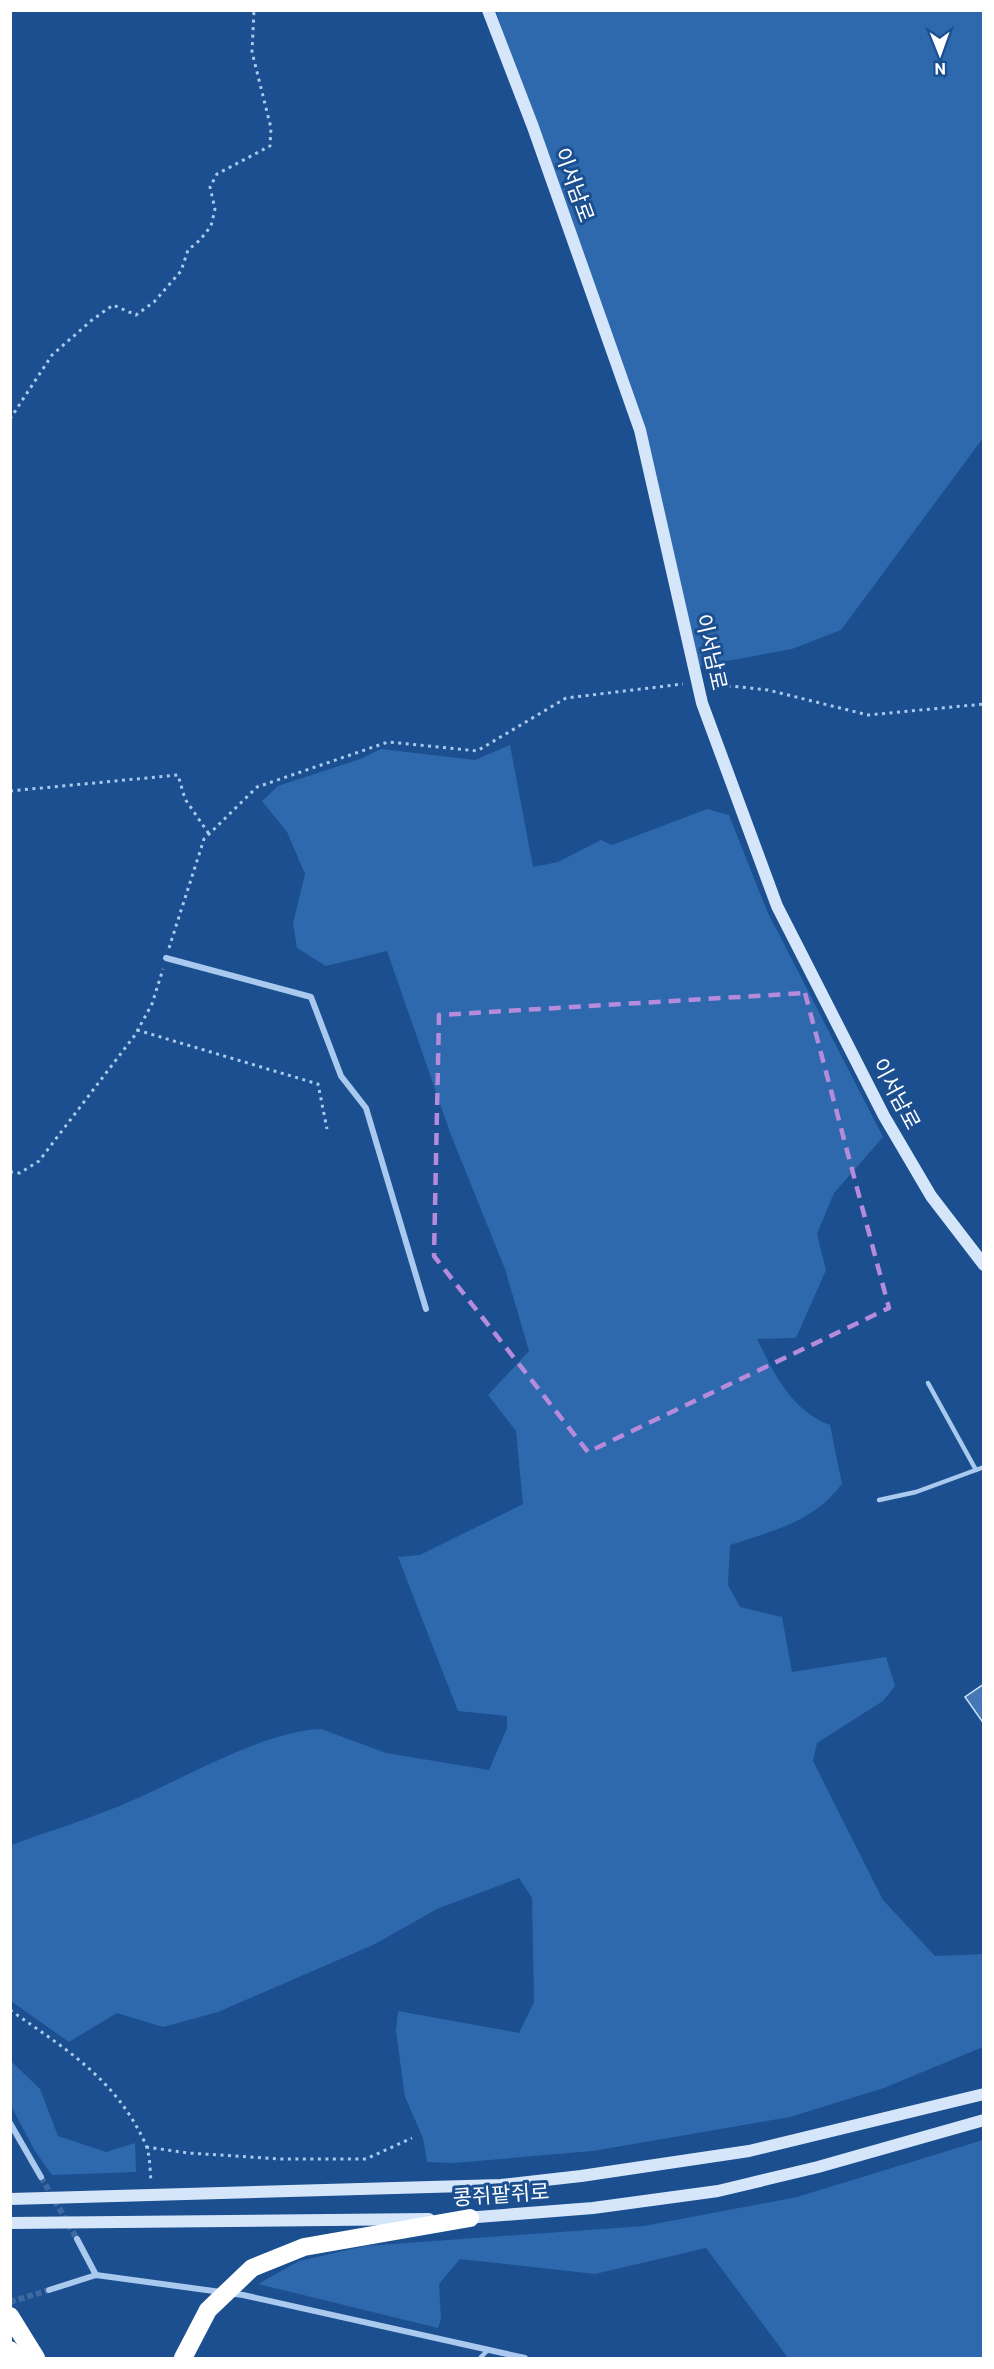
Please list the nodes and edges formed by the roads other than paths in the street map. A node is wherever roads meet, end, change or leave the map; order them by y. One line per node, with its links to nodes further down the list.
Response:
1 (488, 10): 3 (main road, 이서남로)
2 (166, 958): 4 (street)
3 (984, 1265)
4 (426, 1309)
5 (928, 1383): 7 (lane)
6 (984, 1467): 7 (lane)
7 (976, 1470): 8 (lane)
8 (879, 1500)
9 (984, 2087): 11 (main road)
10 (984, 2094): 11 (main road, 콩쥐팥쥐로)
11 (960, 2100): 15 (main road, 콩쥐팥쥐로)
12 (984, 2120): 16 (main road, 콩쥐팥쥐로)
13 (10, 2123): 14 (street)
14 (41, 2177)
15 (10, 2199)
16 (470, 2218): 17 (main road, 콩쥐팥쥐로); 26 (highway)
17 (10, 2223)
18 (77, 2239): 19 (street)
19 (96, 2275): 20 (street); 23 (street)
20 (49, 2290)
21 (10, 2316): 25 (highway)
22 (10, 2350): 24 (highway)
23 (488, 2350): 27 (lane); 28 (street)
24 (16, 2358)
25 (36, 2358)
26 (183, 2358)
27 (480, 2358)
28 (525, 2358)

